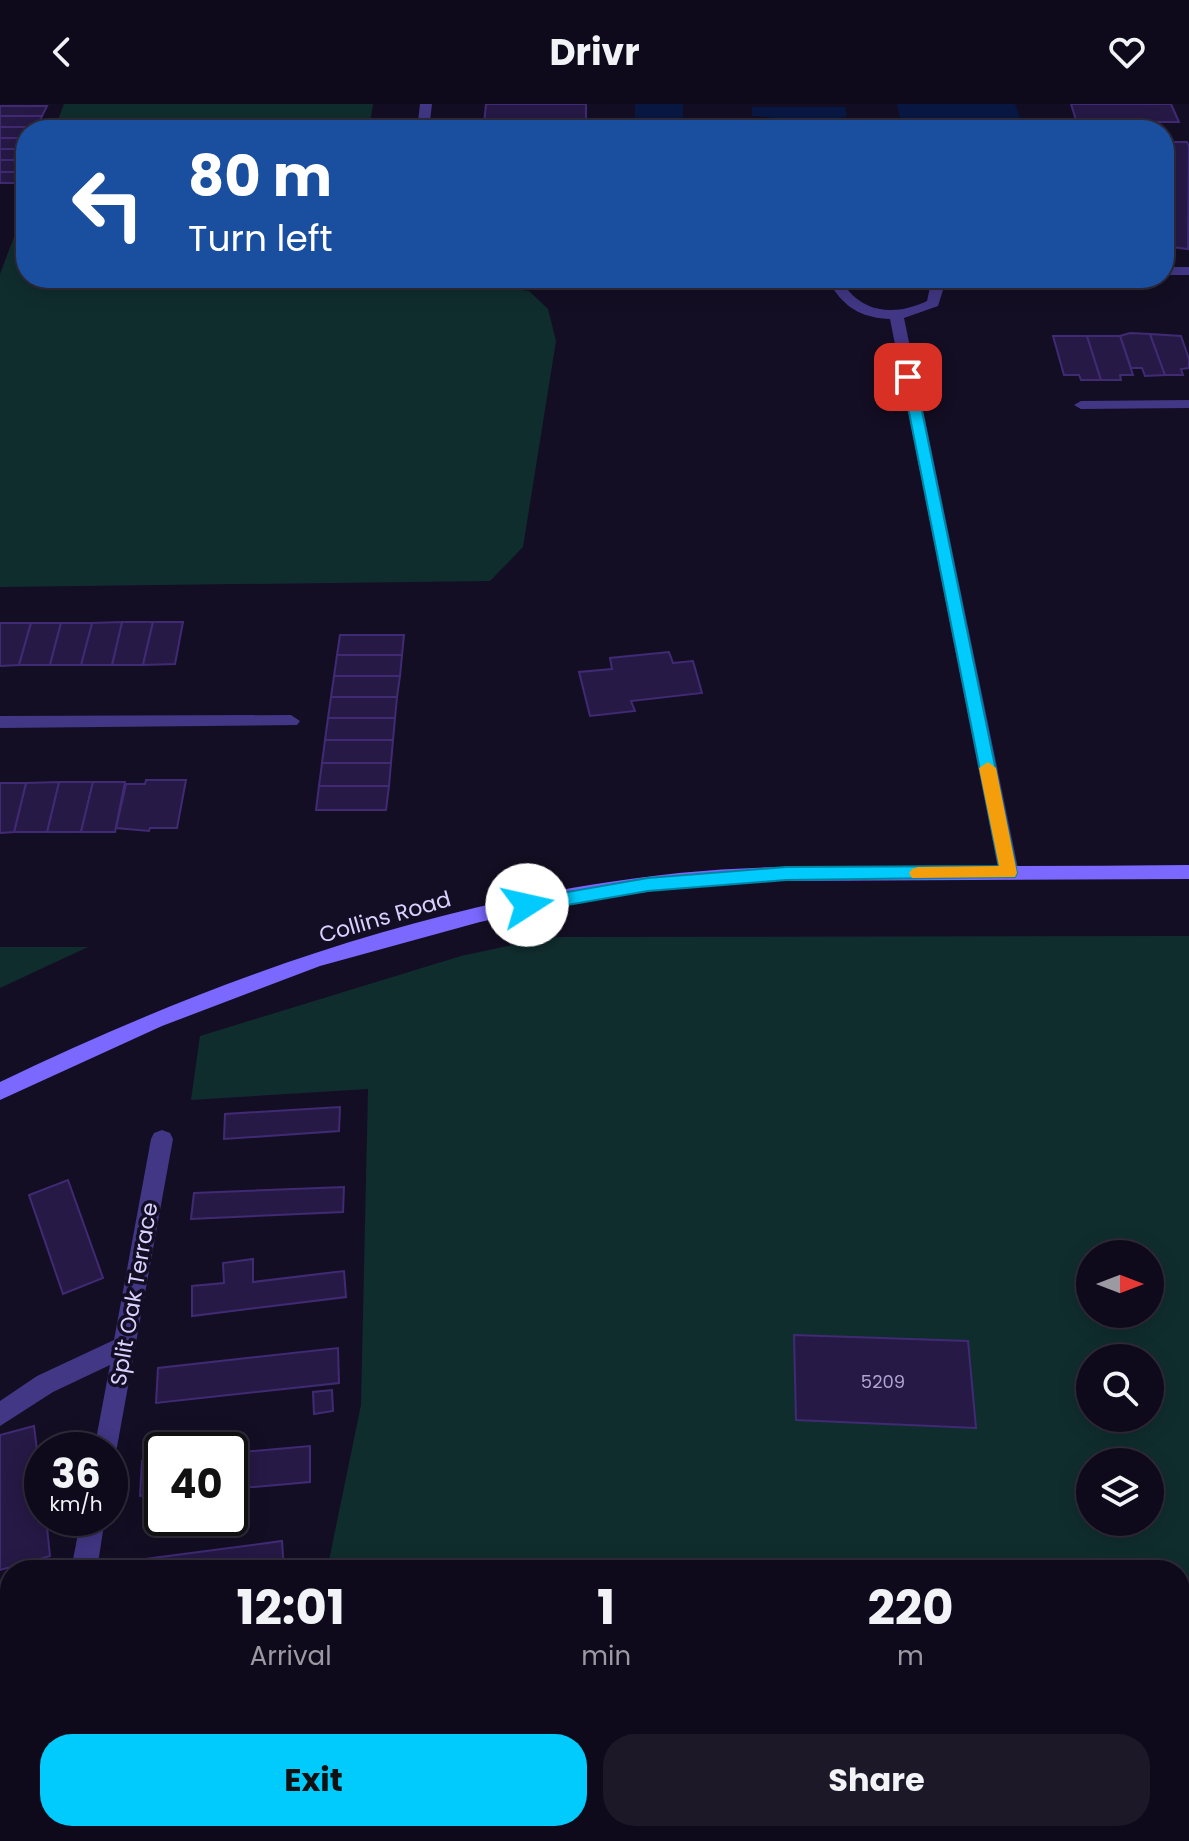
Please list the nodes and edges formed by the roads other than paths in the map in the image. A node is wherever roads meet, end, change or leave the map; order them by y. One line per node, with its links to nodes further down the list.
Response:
1 (842, 288): 3 (street)
2 (937, 288): 3 (street)
3 (896, 315): 9 (street)
4 (1189, 404): 5 (street)
5 (1081, 405)
6 (291, 721): 7 (street)
7 (0, 722)
8 (1189, 872): 9 (street, Collins Road)
9 (1009, 873): 10 (street, Collins Road)
10 (0, 1092)
11 (162, 1139): 12 (street, Split Oak Terrace)
12 (125, 1346): 13 (street); 14 (street, Split Oak Terrace)
13 (0, 1415)
14 (109, 1432)
15 (90, 1536): 16 (street)
16 (86, 1560)

